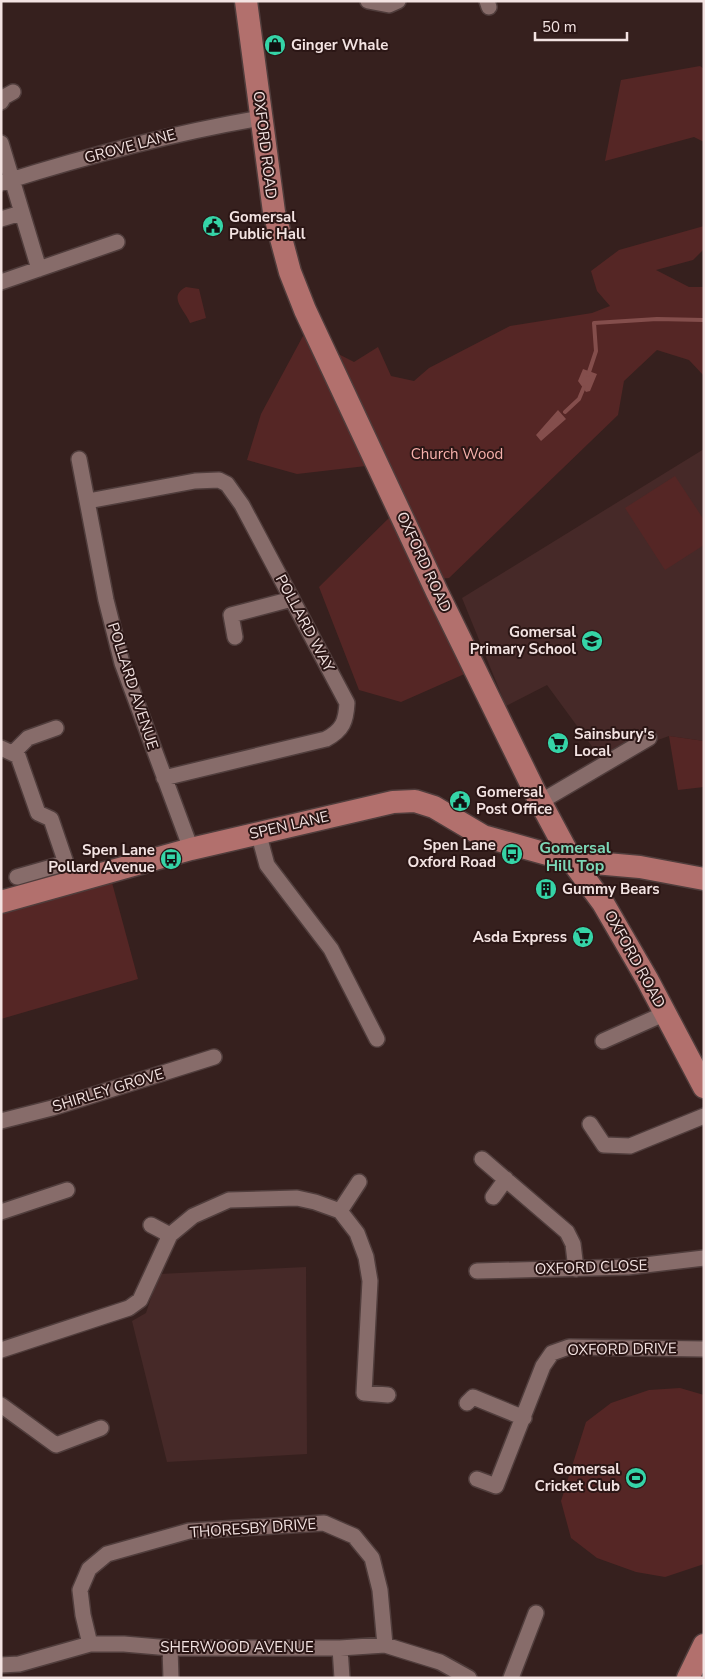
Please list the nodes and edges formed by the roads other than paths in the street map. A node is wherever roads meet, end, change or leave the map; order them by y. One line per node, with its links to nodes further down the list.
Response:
1 (246, 1): 6 (main road, OXFORD ROAD)
2 (368, 1): 3 (street)
3 (398, 1)
4 (13, 92): 5 (street)
5 (1, 102)
6 (261, 118): 8 (street, GROVE LANE); 22 (main road, OXFORD ROAD)
7 (1, 143): 8 (street)
8 (7, 182): 9 (street)
9 (22, 213): 10 (street); 12 (street)
10 (1, 219)
11 (117, 242): 12 (street)
12 (39, 269): 13 (street)
13 (1, 282)
14 (79, 459): 15 (street, POLLARD AVENUE)
15 (88, 501): 16 (street, POLLARD WAY); 21 (street, POLLARD AVENUE)
16 (292, 599): 17 (street); 21 (street, POLLARD WAY)
17 (235, 637)
18 (56, 728): 20 (street)
19 (649, 738): 22 (street)
20 (7, 750): 26 (street)
21 (164, 778): 24 (street, POLLARD AVENUE)
22 (540, 802): 25 (main road, OXFORD ROAD)
23 (258, 832): 24 (main road, SPEN LANE); 25 (main road, SPEN LANE); 30 (street)
24 (191, 849): 28 (main road, SPEN LANE)
25 (572, 861): 27 (main road, SPEN LANE); 29 (main road, OXFORD ROAD)
26 (17, 877)
27 (704, 879)
28 (1, 902)
29 (666, 1013): 31 (street); 33 (main road, OXFORD ROAD)
30 (377, 1039)
31 (603, 1041)
32 (214, 1057): 35 (street, SHIRLEY GROVE)
33 (704, 1087)
34 (704, 1116): 36 (street)
35 (1, 1121)
36 (590, 1124)
37 (482, 1159): 38 (street)
38 (506, 1179): 41 (street); 47 (street)
39 (359, 1182): 42 (street)
40 (67, 1190): 43 (street)
41 (493, 1197)
42 (340, 1211): 45 (street); 51 (street)
43 (1, 1212)
44 (151, 1225): 45 (street)
45 (170, 1235): 50 (street)
46 (704, 1258): 47 (street, OXFORD CLOSE)
47 (576, 1269): 48 (street, OXFORD CLOSE)
48 (477, 1271)
49 (704, 1349): 54 (street, OXFORD DRIVE)
50 (1, 1350)
51 (388, 1395)
52 (471, 1397): 54 (street)
53 (1, 1405): 55 (street)
54 (524, 1418): 56 (street, OXFORD DRIVE)
55 (101, 1428)
56 (477, 1479)
57 (536, 1613): 67 (street)
58 (90, 1644): 59 (street, THORESBY DRIVE); 61 (street, SHERWOOD AVENUE); 63 (street, SHERWOOD AVENUE)
59 (385, 1645): 62 (street, SHERWOOD AVENUE); 66 (street, SHERWOOD AVENUE)
60 (704, 1645): 68 (main road)
61 (170, 1648): 62 (street, SHERWOOD AVENUE); 64 (street)
62 (340, 1648): 65 (street)
63 (1, 1665)
64 (171, 1678)
65 (342, 1678)
66 (468, 1678)
67 (511, 1678)
68 (688, 1678)

